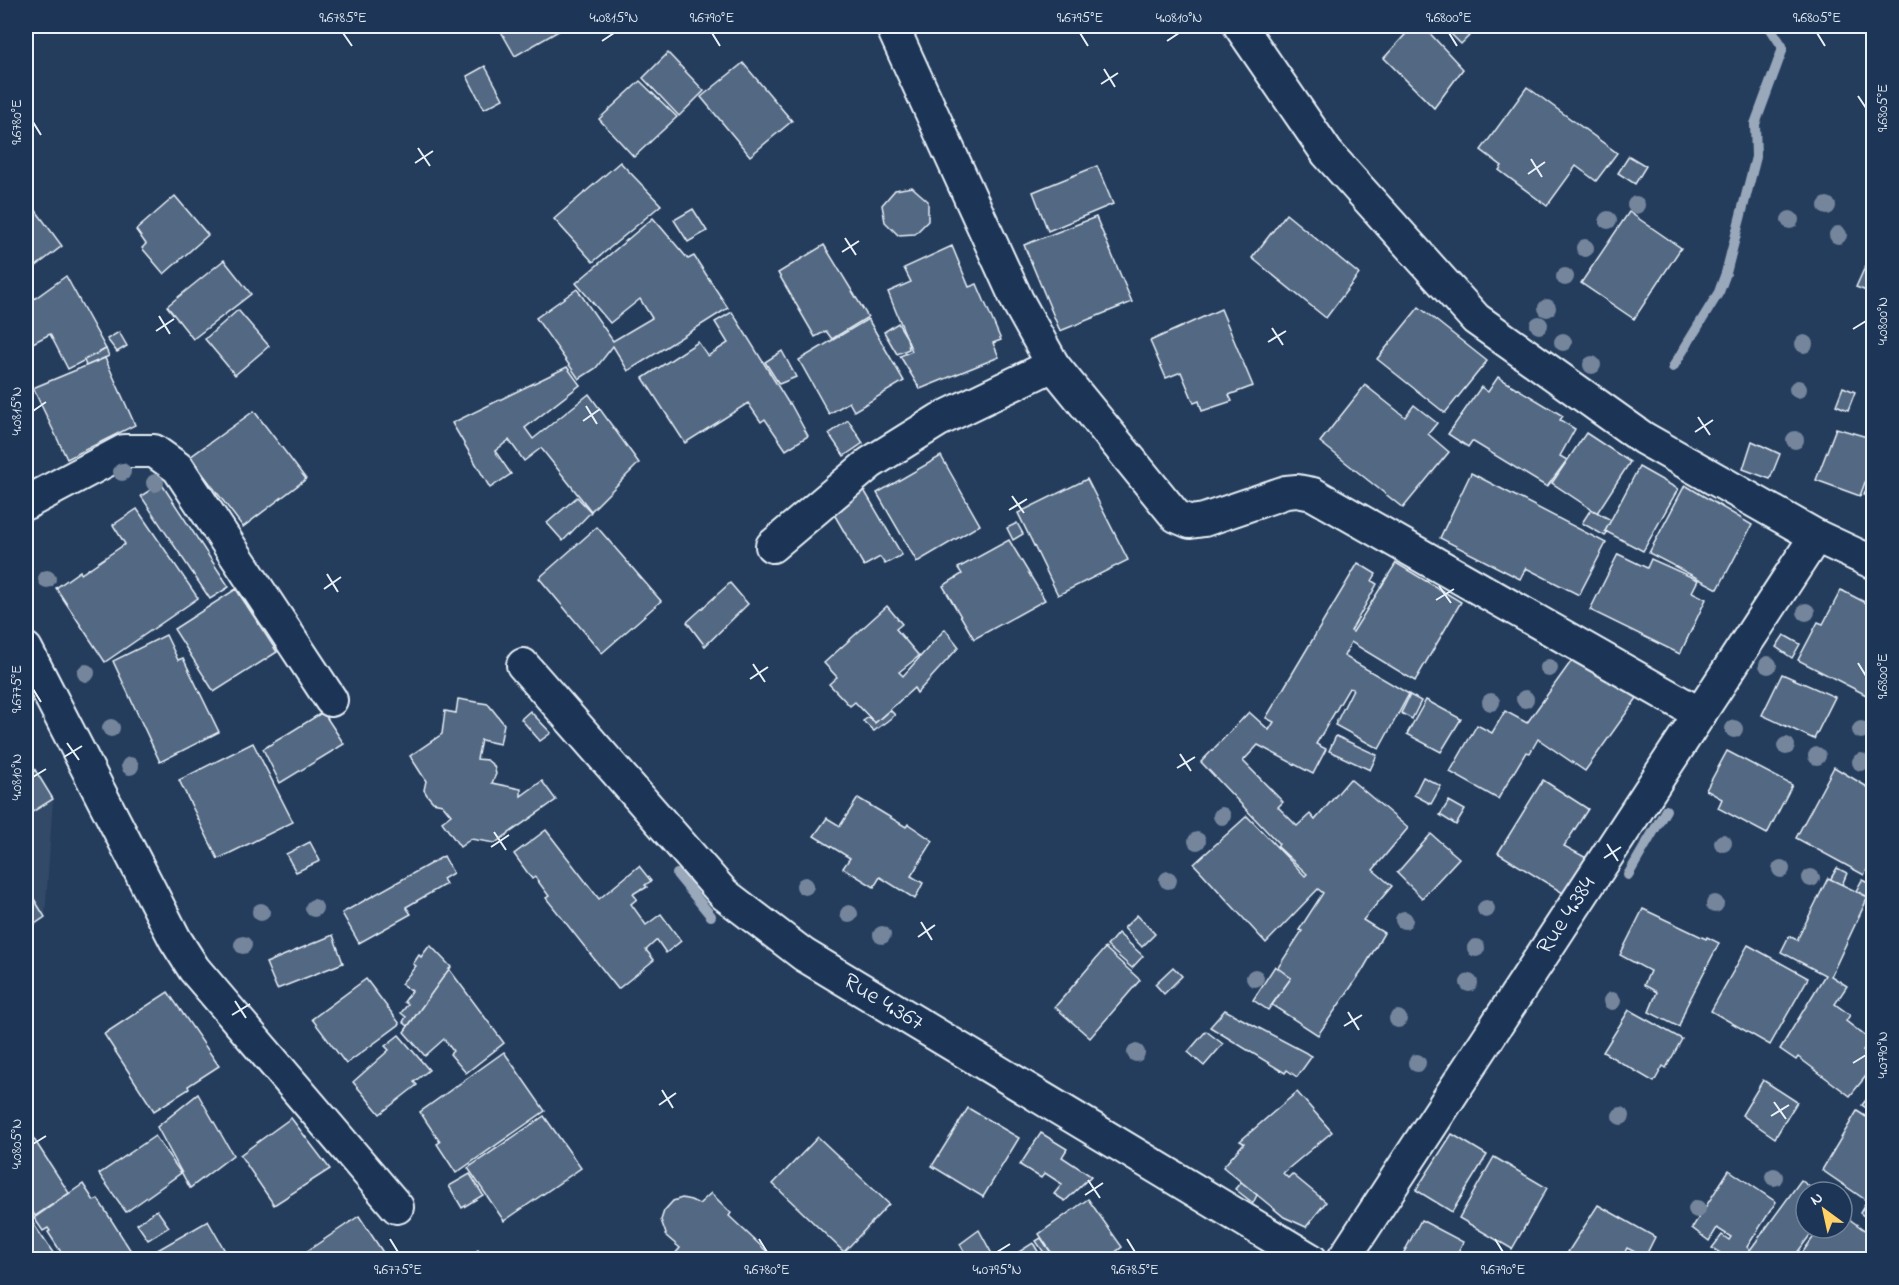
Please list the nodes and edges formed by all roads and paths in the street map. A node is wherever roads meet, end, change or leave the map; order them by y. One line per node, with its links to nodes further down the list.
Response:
1 (892, 26): 3 (street)
2 (1240, 26): 5 (street)
3 (1053, 365): 6 (street); 11 (street)
4 (26, 503): 10 (street)
5 (1816, 536): 7 (street); 11 (street, Rue 4.384)
6 (772, 546)
7 (1874, 563)
8 (26, 649): 12 (street)
9 (523, 665): 13 (street, Rue 4.367)
10 (331, 700)
11 (1700, 714): 14 (street, Rue 4.384)
12 (397, 1207)
13 (1311, 1260)
14 (1343, 1260)

